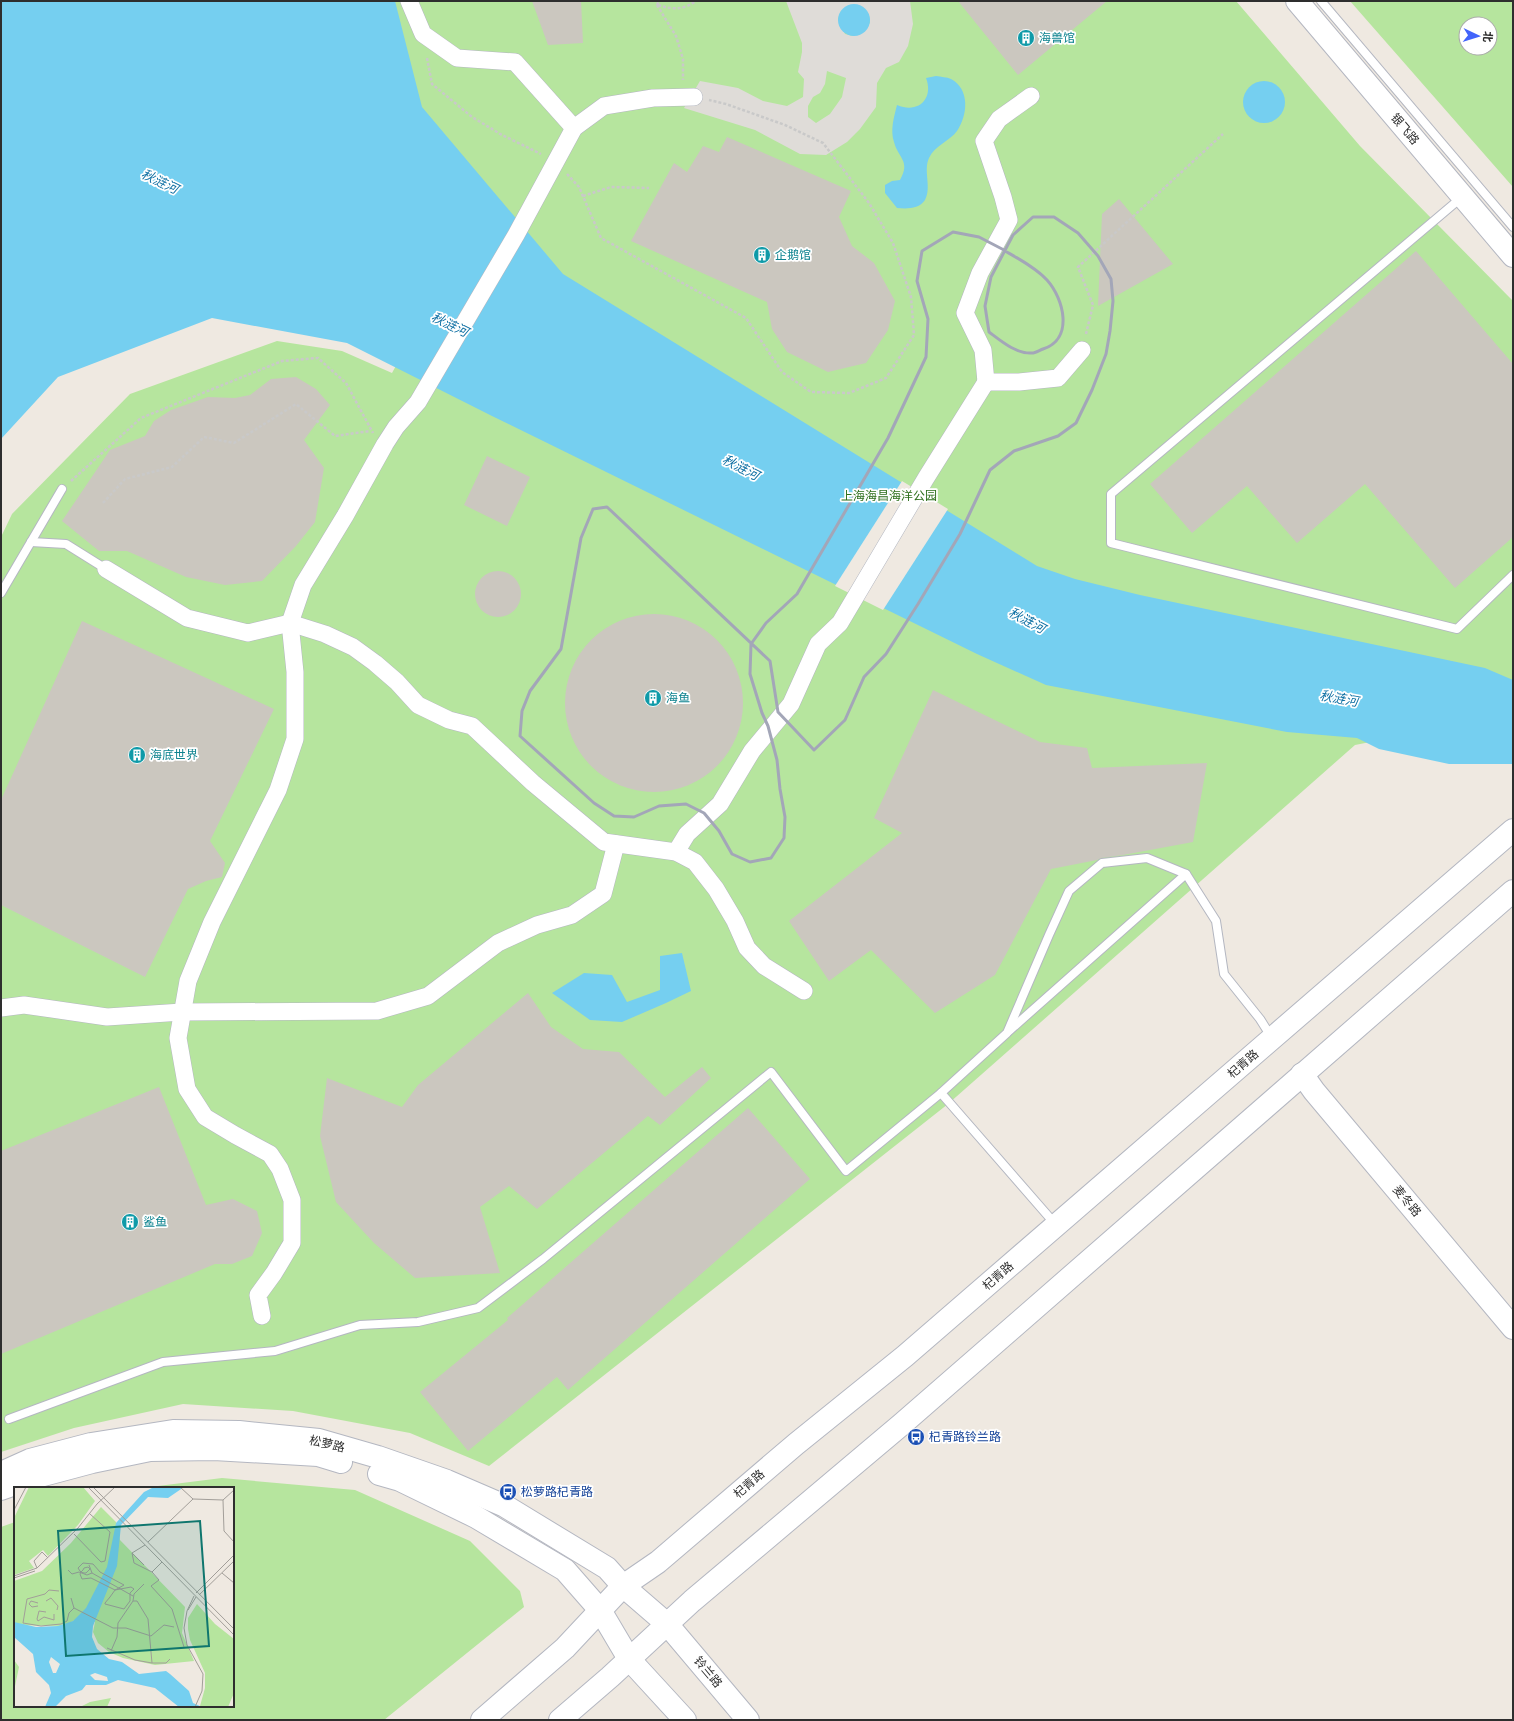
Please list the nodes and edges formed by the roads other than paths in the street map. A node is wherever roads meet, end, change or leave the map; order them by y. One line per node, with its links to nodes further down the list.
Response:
1 (409, 1): 6 (street)
2 (1297, 1): 7 (main road, 银飞路)
3 (1321, 1): 8 (lane)
4 (1031, 96): 11 (street)
5 (689, 97): 6 (street)
6 (574, 128): 17 (street)
7 (1462, 197): 9 (main road, 银飞路); 15 (lane)
8 (1513, 228)
9 (1513, 256)
10 (1082, 350): 11 (street)
11 (986, 382): 20 (street)
12 (62, 489): 13 (lane)
13 (31, 542): 14 (lane); 16 (lane)
14 (106, 569): 17 (street)
15 (1513, 575)
16 (1, 593)
17 (290, 623): 19 (street); 25 (street)
18 (1513, 830): 27 (main road, 杞青路)
19 (616, 844): 20 (street); 25 (street)
20 (676, 852): 23 (street)
21 (1186, 874): 26 (lane); 26 (lane); 27 (lane)
22 (1513, 891): 28 (main road)
23 (804, 991)
24 (1, 1008): 25 (street)
25 (182, 1012): 31 (street)
26 (1007, 1033): 29 (lane)
27 (1272, 1038): 30 (main road, 杞青路)
28 (1302, 1074): 32 (main road, 麦冬路); 38 (main road)
29 (941, 1093): 30 (lane); 33 (lane)
30 (1056, 1226): 36 (main road, 杞青路)
31 (262, 1316)
32 (1513, 1328)
33 (10, 1419)
34 (1, 1472): 36 (main road, 松萝路)
35 (1, 1489): 37 (main road, 松萝路)
36 (623, 1586): 37 (main road, 杞青路); 38 (main road, 松萝路)
37 (600, 1610): 39 (main road, 松萝路); 40 (main road, 杞青路)
38 (667, 1624): 39 (main road); 43 (main road, 铃兰路)
39 (629, 1659): 41 (main road); 42 (main road)
40 (482, 1720)
41 (560, 1720)
42 (685, 1720)
43 (748, 1720)

